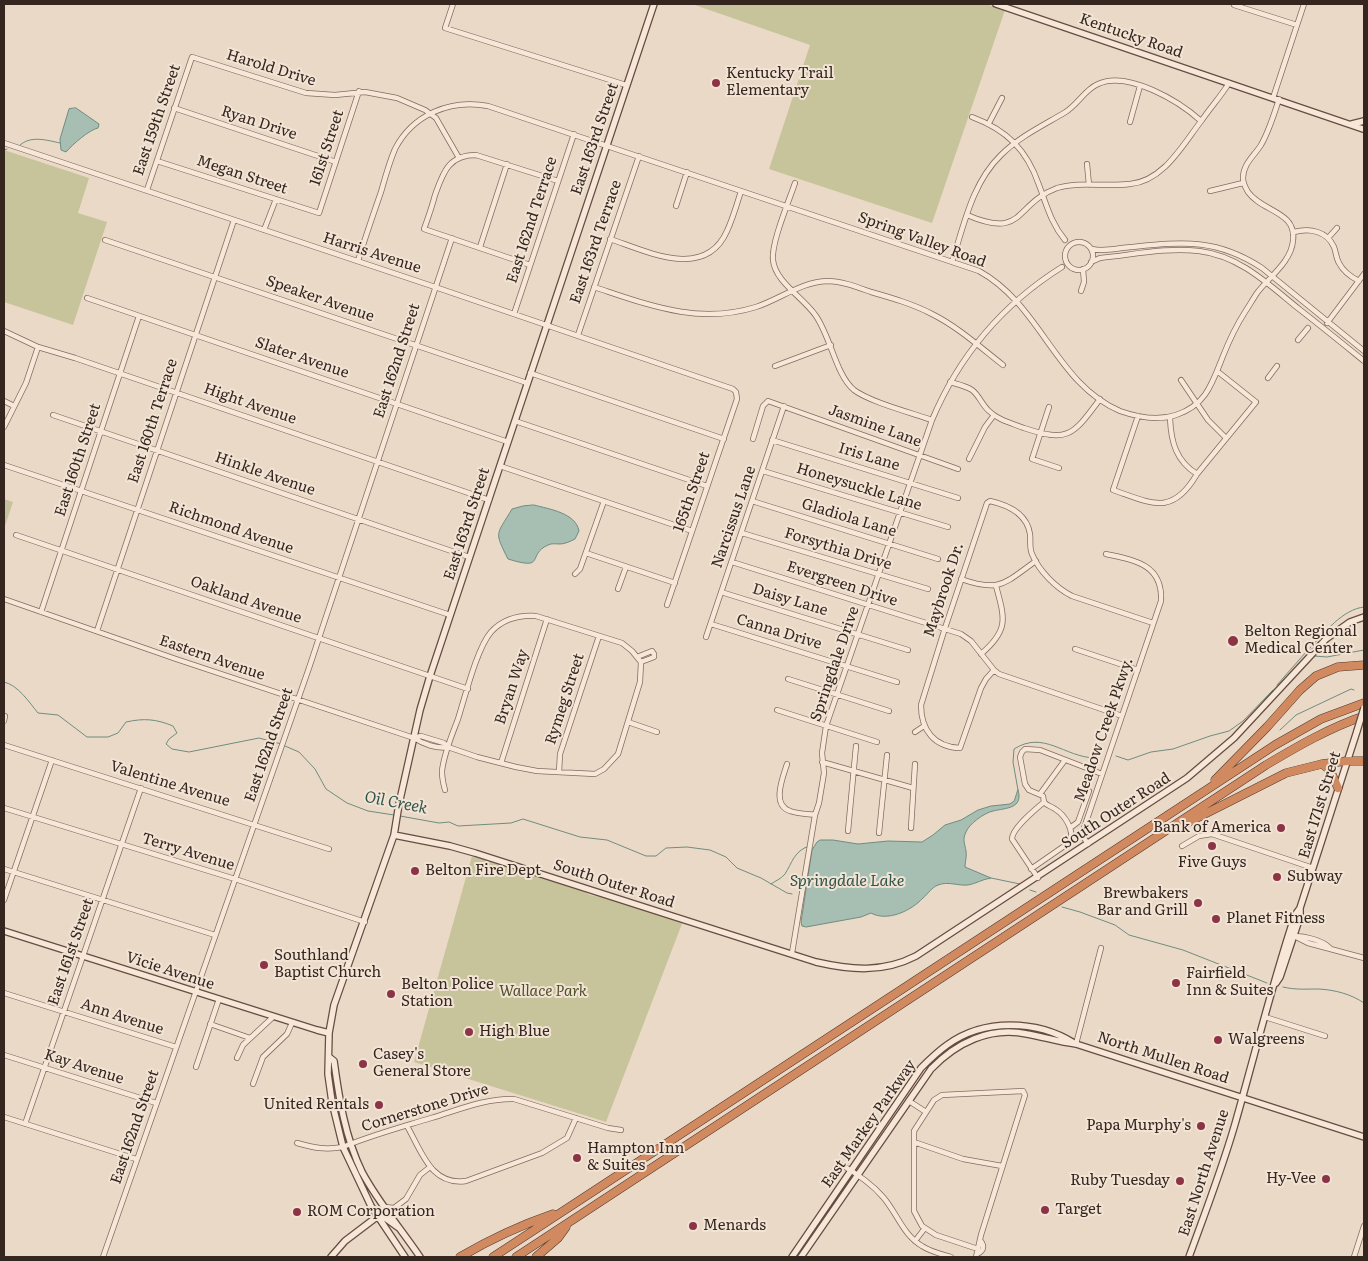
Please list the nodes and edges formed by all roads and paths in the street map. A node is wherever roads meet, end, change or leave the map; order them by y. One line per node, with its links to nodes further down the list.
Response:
1 (453, 4): 9 (street)
2 (654, 4): 9 (street, East 163rd Street)
3 (996, 4): 8 (street, Kentucky Road)
4 (1304, 4): 6 (street)
5 (1234, 5): 6 (street)
6 (1297, 24): 13 (street)
7 (192, 57): 11 (street, Harold Drive); 14 (street, East 159th Street)
8 (1229, 83): 13 (street, Kentucky Road); 17 (street)
9 (626, 86): 24 (street, East 163rd Street)
10 (1140, 86): 17 (street); 18 (street); 23 (street)
11 (360, 92): 15 (street, Harold Drive); 28 (street, 161st Street)
12 (1002, 98): 19 (street)
13 (1276, 99): 20 (street, Kentucky Road); 34 (street)
14 (174, 108): 27 (street, East 159th Street); 28 (street, Ryan Drive)
15 (430, 113): 21 (street, Spring Valley Road); 26 (street); 61 (street, Spring Valley Road)
16 (972, 117): 19 (street)
17 (1201, 120): 35 (street)
18 (1130, 122)
19 (989, 123): 23 (street)
20 (1363, 125)
21 (574, 134): 24 (street, Spring Valley Road); 32 (street, East 162nd Terrace)
22 (4, 143): 36 (street, Harris Avenue)
23 (1016, 144): 39 (street); 44 (street)
24 (606, 145): 25 (street, Spring Valley Road); 82 (street, East 163rd Street)
25 (639, 156): 31 (street, Spring Valley Road); 52 (street, East 163rd Terrace)
26 (459, 158): 29 (street); 49 (street)
27 (157, 161): 36 (street, East 159th Street); 40 (street, Megan Street)
28 (336, 162): 43 (street, 161st Street)
29 (507, 164): 32 (street); 56 (street)
30 (1087, 164): 35 (street)
31 (687, 172): 37 (street, Spring Valley Road); 41 (street)
32 (558, 181): 64 (street, East 162nd Terrace)
33 (795, 183): 42 (street)
34 (1243, 183): 38 (street); 48 (street)
35 (1089, 185): 39 (street)
36 (147, 190): 45 (street, Harris Avenue)
37 (741, 191): 42 (street, Spring Valley Road); 52 (street)
38 (1210, 191)
39 (1043, 196): 44 (street); 53 (street)
40 (276, 199): 43 (street, Megan Street); 47 (street)
41 (676, 206)
42 (787, 206): 62 (street, Spring Valley Road); 75 (street)
43 (319, 213)
44 (967, 215): 62 (street)
45 (234, 220): 47 (street, Harris Avenue); 70 (street, East 160th Terrace)
46 (1337, 228): 50 (street)
47 (264, 230): 61 (street, Harris Avenue)
48 (1294, 232): 50 (street); 69 (street, Spring Valley Road)
49 (452, 238): 56 (street); 73 (street, East 162nd Street)
50 (1328, 238): 71 (street)
51 (105, 240): 70 (street, Speaker Avenue)
52 (610, 240): 74 (street, East 163rd Terrace)
53 (1065, 240): 54 (street); 58 (street)
54 (1076, 242): 57 (street); 58 (street)
55 (1191, 243): 57 (street); 59 (street); 69 (street)
56 (480, 248): 64 (street)
57 (1092, 249): 63 (street)
58 (1066, 250): 60 (street)
59 (1190, 250): 63 (street); 72 (street)
60 (1065, 259): 65 (street); 66 (street)
61 (358, 261): 73 (street, Harris Avenue)
62 (952, 262): 78 (street, Spring Valley Road)
63 (1091, 262): 67 (street)
64 (530, 265): 79 (street, East 162nd Terrace)
65 (1062, 267): 66 (street); 78 (street, Springdale Drive)
66 (1071, 268): 67 (street)
67 (1083, 269): 76 (street)
68 (1364, 274): 71 (street)
69 (1272, 276): 72 (street, Spring Valley Road); 81 (street)
70 (215, 277): 86 (street, East 160th Terrace); 90 (street, Speaker Avenue)
71 (1359, 281): 81 (street)
72 (1266, 282): 84 (street); 98 (street, Spring Valley Road)
73 (435, 287): 79 (street, Harris Avenue); 90 (street, East 162nd Street)
74 (594, 287): 75 (street); 87 (street, East 163rd Terrace)
75 (793, 291): 89 (street); 91 (street)
76 (1081, 291)
77 (87, 298): 80 (street, Slater Avenue)
78 (1016, 300): 89 (street, Springdale Drive); 107 (street, Spring Valley Road)
79 (514, 314): 82 (street, Harris Avenue)
80 (139, 316): 86 (street, Slater Avenue); 99 (street, East 160th Street)
81 (1328, 322): 84 (street); 93 (street)
82 (545, 325): 87 (street, Harris Avenue); 100 (street, East 163rd Street)
83 (1308, 328): 88 (street)
84 (1323, 328): 94 (street)
85 (4, 331): 92 (street, Hight Avenue)
86 (196, 335): 106 (street, East 160th Terrace); 109 (street, Slater Avenue)
87 (578, 335): 105 (street, Harris Avenue)
88 (1298, 340)
89 (976, 344): 95 (street); 103 (street, Springdale Drive)
90 (416, 345): 104 (street, Speaker Avenue); 109 (street, East 162nd Street)
91 (831, 345): 96 (street); 118 (street)
92 (38, 347): 99 (street, Hight Avenue); 111 (street)
93 (1364, 351)
94 (1364, 362)
95 (1003, 364)
96 (775, 366)
97 (1277, 366): 101 (street)
98 (1218, 371): 110 (street, Spring Valley Road); 124 (street)
99 (120, 373): 106 (street, Hight Avenue); 121 (street, East 160th Street)
100 (530, 373): 104 (street, East 163rd Street); 123 (street)
101 (1268, 378)
102 (1181, 380): 110 (street)
103 (950, 382): 115 (street); 118 (street, Springdale Drive)
104 (526, 383): 119 (street, East 163rd Street)
105 (731, 388): 123 (street, 165th Street)
106 (176, 392): 128 (street, East 160th Terrace); 131 (street, Hight Avenue)
107 (1100, 399): 116 (street, Spring Valley Road); 122 (street)
108 (4, 401): 111 (street)
109 (396, 403): 127 (street, Slater Avenue); 131 (street, East 162nd Street)
110 (1197, 404): 117 (street, Spring Valley Road); 124 (street)
111 (14, 406): 120 (street)
112 (784, 406): 125 (street); 126 (street, Narcissus Lane); 129 (street, Jasmine Lane)
113 (1049, 407): 122 (street)
114 (53, 415): 121 (street, Hinkle Avenue)
115 (994, 415): 122 (street); 130 (street)
116 (1138, 416): 117 (street, Spring Valley Road); 137 (street)
117 (1170, 418): 137 (street)
118 (932, 420): 129 (street, Springdale Drive)
119 (515, 421): 127 (street, East 163rd Street); 139 (street)
120 (4, 426)
121 (101, 431): 128 (street, Hinkle Avenue); 140 (street, East 160th Street)
122 (1041, 433): 134 (street)
123 (724, 438): 139 (street, 165th Street)
124 (1226, 438): 137 (street)
125 (753, 439)
126 (772, 440): 136 (street, Narcissus Lane); 138 (street, Iris Lane)
127 (508, 442): 133 (street, East 163rd Street)
128 (157, 450): 145 (street, East 160th Terrace); 147 (street, Hinkle Avenue)
129 (920, 455): 135 (street, Jasmine Lane); 138 (street, Springdale Drive)
130 (969, 459)
131 (377, 461): 142 (street, Hight Avenue); 147 (street, East 162nd Street)
132 (4, 465): 140 (street, Richmond Avenue)
133 (500, 466): 142 (street, East 163rd Street); 143 (street)
134 (1059, 468)
135 (958, 469)
136 (763, 471): 144 (street, Narcissus Lane); 146 (street, Honeysuckle Lane)
137 (1197, 474)
138 (910, 483): 141 (street, Iris Lane); 146 (street, Springdale Drive)
139 (707, 486): 149 (street, 165th Street)
140 (81, 491): 145 (street, Richmond Avenue); 153 (street, East 160th Street)
141 (958, 498)
142 (489, 500): 156 (street, East 163rd Street)
143 (604, 501): 149 (street); 154 (street)
144 (752, 501): 150 (street, Narcissus Lane); 152 (street, Gladiola Lane)
145 (137, 510): 161 (street, East 160th Terrace); 164 (street, Richmond Avenue)
146 (900, 512): 148 (street, Honeysuckle Lane); 152 (street, Springdale Drive)
147 (358, 518): 156 (street, Hinkle Avenue); 164 (street, East 162nd Street)
148 (948, 527)
149 (692, 531): 166 (street, 165th Street)
150 (742, 533): 159 (street, Narcissus Lane); 163 (street, Forsythia Drive)
151 (16, 535): 153 (street, Oakland Avenue)
152 (889, 544): 157 (street, Gladiola Lane); 163 (street, Springdale Drive)
153 (61, 551): 161 (street, Oakland Avenue); 174 (street, East 160th Street)
154 (586, 552): 160 (street); 162 (street)
155 (1106, 554): 178 (street, Meadow Creek Pkwy.)
156 (469, 557): 175 (street, East 163rd Street)
157 (938, 559)
158 (1036, 561): 165 (street, Maybrook Dr.); 167 (street); 178 (street)
159 (732, 562): 170 (street, Narcissus Lane); 173 (street, Evergreen Drive)
160 (626, 567): 166 (street); 168 (street)
161 (117, 570): 181 (street, East 160th Terrace); 185 (street, Oakland Avenue)
162 (575, 574)
163 (878, 574): 169 (street, Forsythia Drive); 173 (street, Springdale Drive)
164 (339, 578): 175 (street, Richmond Avenue); 185 (street, East 162nd Street)
165 (961, 579): 167 (street); 180 (street, Maybrook Dr.)
166 (675, 583): 172 (street, 165th Street)
167 (996, 586): 188 (street)
168 (618, 589)
169 (928, 589)
170 (721, 592): 179 (street, Narcissus Lane); 182 (street, Daisy Lane)
171 (4, 599): 174 (street, Eastern Avenue)
172 (667, 605)
173 (868, 605): 180 (street, Evergreen Drive); 182 (street, Springdale Drive)
174 (41, 612): 181 (street, Eastern Avenue)
175 (450, 615): 195 (street, East 163rd Street)
176 (1364, 617): 249 (street, South Outer Road)
177 (547, 619): 183 (street); 198 (street); 223 (street, Bryan Way)
178 (1153, 623): 194 (street, Meadow Creek Pkwy.)
179 (711, 624): 184 (street, Narcissus Lane); 192 (street, Canna Drive)
180 (945, 628): 188 (street, Evergreen Drive); 209 (street, Maybrook Dr.)
181 (96, 631): 200 (street, Eastern Avenue)
182 (858, 635): 187 (street, Daisy Lane); 192 (street, Springdale Drive)
183 (599, 636): 189 (street); 227 (street, Rymeg Street)
184 (706, 637)
185 (318, 638): 195 (street, Oakland Avenue); 200 (street, East 162nd Street)
186 (1075, 649): 194 (street)
187 (908, 650)
188 (981, 654): 193 (street, Evergreen Drive)
189 (637, 657): 190 (street); 190 (street)
190 (640, 662): 207 (street)
191 (1364, 665): 235 (highway)
192 (847, 666): 197 (street, Canna Drive); 199 (street, Springdale Drive)
193 (994, 670): 205 (street); 209 (street)
194 (1138, 670): 205 (street, Meadow Creek Pkwy.)
195 (430, 676): 198 (street, Oakland Avenue); 212 (street, East 163rd Street)
196 (788, 679): 199 (street)
197 (898, 682)
198 (468, 689): 216 (street)
199 (837, 694): 204 (street); 208 (street, Springdale Drive)
200 (298, 700): 212 (street, Eastern Avenue); 242 (street, East 162nd Street)
201 (1364, 702): 235 (highway)
202 (1364, 708): 220 (street, East 171st Street, bridge)
203 (777, 710): 208 (street)
204 (889, 711)
205 (1122, 716): 229 (street, Meadow Creek Pkwy.)
206 (1364, 716): 258 (highway)
207 (628, 722): 210 (street); 227 (street, Eastern Avenue)
208 (826, 726): 213 (street); 222 (street, Springdale Drive)
209 (924, 726): 211 (street)
210 (657, 732)
211 (915, 732)
212 (414, 738): 216 (street, Eastern Avenue); 247 (street, East 163rd Street)
213 (878, 742)
214 (4, 745): 218 (street, Valentine Avenue)
215 (856, 746): 228 (street)
216 (448, 747): 223 (street, Eastern Avenue); 234 (street)
217 (887, 756): 230 (street)
218 (52, 760): 231 (street, Valentine Avenue); 241 (street)
219 (1065, 760): 229 (street); 237 (street); 237 (street)
220 (1347, 761): 221 (highway); 226 (highway); 233 (street, East 171st Street)
221 (1364, 761)
222 (822, 762): 228 (street); 240 (street, Springdale Drive)
223 (501, 763): 227 (street, Eastern Avenue)
224 (787, 764): 240 (street)
225 (915, 764): 232 (street)
226 (1322, 764): 233 (highway); 258 (highway)
227 (558, 772)
228 (853, 772): 230 (street); 245 (street)
229 (1102, 774): 249 (street, Meadow Creek Pkwy.)
230 (884, 780): 232 (street); 246 (street)
231 (142, 788): 242 (street, Valentine Avenue); 248 (street, East 161st Street)
232 (913, 788): 243 (street)
233 (1338, 788): 252 (street, East 171st Street)
234 (445, 790)
235 (1207, 790): 311 (highway)
236 (1088, 791): 244 (street)
237 (1040, 794): 238 (street)
238 (1044, 802): 244 (street); 254 (street)
239 (4, 808): 241 (street, Terry Avenue)
240 (815, 815): 266 (street, Springdale Drive)
241 (33, 817): 248 (street, Terry Avenue); 255 (street)
242 (254, 824): 251 (street, Valentine Avenue); 257 (street, East 162nd Street)
243 (911, 828)
244 (1070, 828): 254 (street)
245 (848, 831)
246 (879, 832)
247 (394, 835): 261 (street, East 163rd Street); 266 (street, South Outer Road)
248 (122, 844): 257 (street, Terry Avenue); 260 (street, East 161st Street)
249 (1088, 844): 256 (street, South Outer Road)
250 (1182, 846): 252 (street)
251 (329, 849)
252 (1314, 868): 264 (street, East 171st Street)
253 (4, 869): 255 (street)
254 (1031, 869): 256 (street)
255 (14, 872): 259 (street); 260 (street)
256 (1038, 878): 266 (street, South Outer Road)
257 (235, 879): 261 (street, Terry Avenue); 263 (street, East 162nd Street)
258 (1091, 881): 314 (highway)
259 (4, 900)
260 (102, 900): 263 (street); 267 (street, East 161st Street)
261 (365, 922): 278 (street, East 163rd Street)
262 (4, 932): 267 (street, Vicie Avenue)
263 (215, 935): 270 (street, East 162nd Street)
264 (1291, 935): 268 (street); 269 (street, East 171st Street); 269 (street, East 171st Street)
265 (1101, 948): 281 (street)
266 (792, 954)
267 (82, 956): 270 (street, Vicie Avenue); 273 (street, East 161st Street)
268 (1364, 958)
269 (1275, 984): 275 (street, East 171st Street)
270 (195, 992): 272 (street, Vicie Avenue); 282 (street, East 162nd Street)
271 (4, 993): 273 (street, Ann Avenue)
272 (219, 999): 274 (street, Vicie Avenue); 277 (street)
273 (63, 1012): 282 (street, Ann Avenue); 287 (street, East 161st Street)
274 (273, 1017): 276 (street, Vicie Avenue); 280 (street)
275 (1265, 1017): 279 (street); 289 (street, East 171st Street)
276 (292, 1023): 278 (street, Vicie Avenue); 288 (street)
277 (210, 1024): 280 (street); 286 (street)
278 (329, 1032): 284 (street, East 163rd Street)
279 (1325, 1036)
280 (250, 1038): 285 (street)
281 (1076, 1044): 289 (street, North Mullen Road); 290 (street, East Markey Parkway); 307 (street, East Markey Parkway)
282 (176, 1047): 291 (street, East 162nd Street)
283 (4, 1055): 287 (street, Kay Avenue)
284 (329, 1057): 301 (street, East 163rd Street); 302 (street, East 163rd Street)
285 (237, 1058)
286 (196, 1067)
287 (44, 1068): 291 (street, Kay Avenue); 295 (street, East 161st Street)
288 (253, 1084)
289 (1242, 1097): 298 (street, North Mullen Road); 331 (street, East North Avenue)
290 (909, 1101): 292 (street); 308 (street, East Markey Parkway)
291 (156, 1103): 303 (street, East 162nd Street)
292 (926, 1112): 299 (street); 305 (street)
293 (4, 1117): 295 (street)
294 (576, 1118): 296 (street, Cornerstone Drive); 297 (street, Cornerstone Drive); 306 (street)
295 (25, 1124): 303 (street)
296 (407, 1126): 301 (street, Cornerstone Drive); 306 (street)
297 (621, 1130)
298 (1364, 1137)
299 (914, 1142): 305 (street); 315 (street)
300 (297, 1143): 302 (street)
301 (352, 1144): 302 (street, Cornerstone Drive); 309 (street, East 163rd Street)
302 (343, 1147): 312 (street, East 163rd Street)
303 (136, 1159): 320 (street, East 162nd Street)
304 (840, 1164): 307 (street)
305 (1002, 1166): 319 (street)
306 (430, 1167): 310 (street)
307 (851, 1170): 308 (street); 328 (street, East Markey Parkway)
308 (858, 1175): 318 (street); 329 (street, East Markey Parkway)
309 (384, 1206): 310 (street); 313 (street, East 163rd Street)
310 (394, 1208): 313 (street)
311 (565, 1210): 324 (highway); 325 (highway)
312 (378, 1216): 317 (street); 321 (street); 322 (street, East 163rd Street)
313 (392, 1218): 317 (street, East 163rd Street)
314 (569, 1222): 326 (highway); 327 (highway)
315 (925, 1228): 318 (street); 319 (street)
316 (1364, 1228): 332 (street)
317 (401, 1229): 323 (street, East 163rd Street)
318 (915, 1241): 330 (street)
319 (977, 1254)
320 (103, 1257)
321 (331, 1257)
322 (405, 1257)
323 (420, 1257)
324 (460, 1257)
325 (493, 1257)
326 (516, 1257)
327 (536, 1257)
328 (792, 1257)
329 (801, 1257)
330 (951, 1257)
331 (1189, 1257)
332 (1354, 1257)

